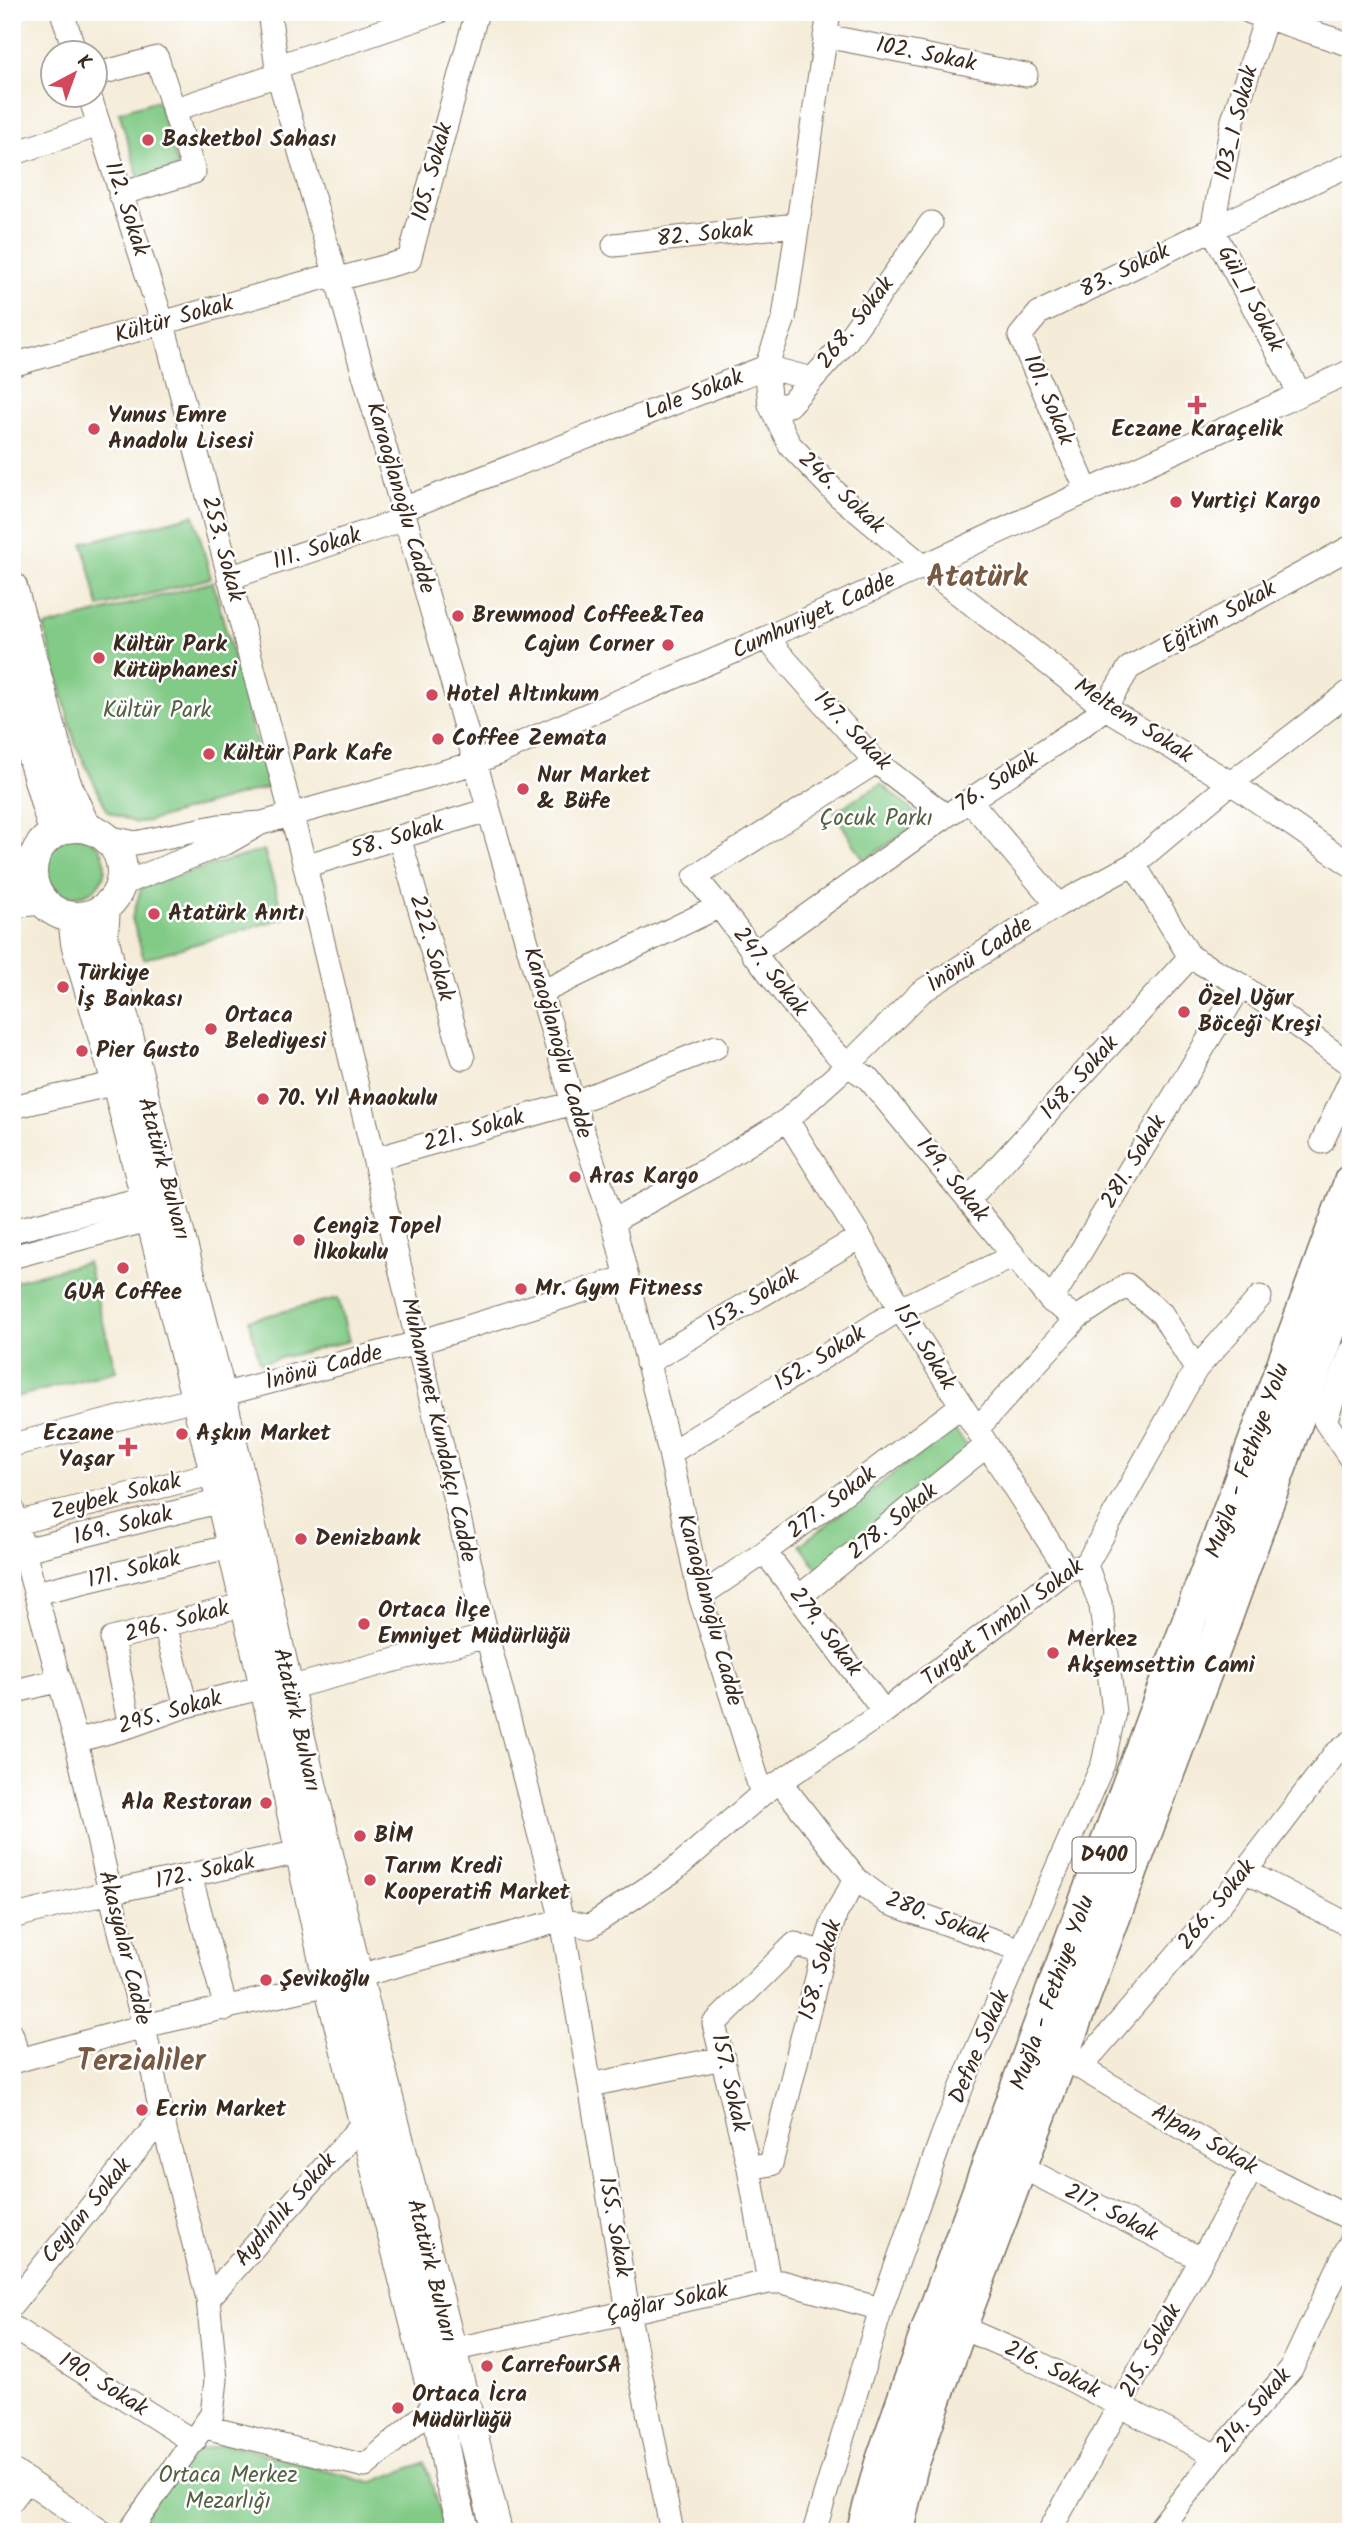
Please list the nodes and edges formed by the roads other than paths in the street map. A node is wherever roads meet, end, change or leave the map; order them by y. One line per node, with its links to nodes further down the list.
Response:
1 (62, 12): 8 (street)
2 (269, 12): 11 (street, Karaoğlanoğlu Cadde)
3 (438, 12): 11 (street)
4 (477, 12): 23 (street, 105. Sokak)
5 (829, 12): 7 (street, Lale Sokak)
6 (1258, 15): 9 (street); 21 (street, 103_1 Sokak)
7 (825, 36): 12 (street, 102. Sokak); 20 (street, Lale Sokak)
8 (70, 38)
9 (1351, 45)
10 (108, 71): 14 (street)
11 (277, 71): 14 (street); 23 (street, Karaoğlanoğlu Cadde)
12 (1027, 75)
13 (94, 108): 15 (street, 112. Sokak)
14 (173, 110): 18 (street)
15 (99, 125): 16 (street); 18 (street, 112. Sokak)
16 (12, 154)
17 (1351, 164): 21 (street, Gül_1 Sokak)
18 (120, 194): 25 (street, 112. Sokak)
19 (931, 223): 29 (street, 268. Sokak)
20 (796, 225): 22 (street, 82. Sokak); 27 (street, Lale Sokak)
21 (1212, 229): 24 (street, 83. Sokak); 30 (street, Gül_1 Sokak)
22 (614, 245)
23 (337, 276): 25 (street, Kültür Sokak); 33 (street, Karaoğlanoğlu Cadde)
24 (1039, 313): 32 (street, 101. Sokak)
25 (163, 324): 26 (street, Kültür Sokak); 36 (street, 253. Sokak)
26 (12, 365)
27 (766, 367): 29 (street); 31 (street, 246. Sokak); 33 (street, Lale Sokak)
28 (1347, 377): 30 (street, Cumhuriyet Cadde)
29 (812, 379): 31 (street, 268. Sokak)
30 (1300, 394): 32 (street, Cumhuriyet Cadde)
31 (770, 405): 35 (street, 246. Sokak)
32 (1087, 491): 35 (street, Cumhuriyet Cadde)
33 (404, 514): 36 (street, 111. Sokak); 44 (street, Karaoğlanoğlu Cadde)
34 (1351, 547): 41 (street, Eğitim Sokak)
35 (923, 566): 38 (street, Cumhuriyet Cadde); 41 (street, Meltem Sokak)
36 (229, 578): 48 (street, 253. Sokak)
37 (12, 587): 51 (main road)
38 (766, 638): 43 (street, 147. Sokak); 44 (street, Cumhuriyet Cadde)
39 (12, 685): 42 (main road)
40 (1351, 691): 45 (street, İnönü Cadde)
41 (1105, 708): 45 (street, Meltem Sokak); 46 (street, 76. Sokak)
42 (22, 757): 53 (main road)
43 (876, 762): 49 (street, 147. Sokak); 61 (street, 247. Sokak)
44 (475, 764): 47 (street, Karaoğlanoğlu Cadde); 48 (street, Cumhuriyet Cadde)
45 (1231, 783): 54 (street, İnönü Cadde); 55 (street, Meltem Sokak)
46 (970, 802): 49 (street, 76. Sokak); 59 (street)
47 (488, 810): 52 (street, 58. Sokak); 66 (street, Karaoğlanoğlu Cadde)
48 (291, 815): 50 (street, Cumhuriyet Cadde); 56 (street, Muhammet Kundakçı Cadde)
49 (946, 816): 63 (street, 76. Sokak)
50 (262, 823): 51 (street, Cumhuriyet Cadde); 57 (street, Cumhuriyet Cadde)
51 (96, 832): 53 (main road); 57 (main road)
52 (399, 837): 56 (street, 58. Sokak); 68 (street, 222. Sokak)
53 (34, 851): 58 (main road)
54 (1134, 864): 59 (street, İnönü Cadde); 64 (street)
55 (1351, 865)
56 (305, 866): 77 (street, Muhammet Kundakçı Cadde)
57 (113, 896): 62 (main road); 98 (main road, Atatürk Bulvarı)
58 (43, 903): 60 (street); 62 (main road)
59 (1058, 905): 70 (street, İnönü Cadde)
60 (12, 906)
61 (720, 906): 63 (street, 247. Sokak); 66 (street)
62 (73, 917): 72 (main road, Atatürk Bulvarı)
63 (753, 954): 70 (street, 247. Sokak)
64 (1190, 957): 65 (street); 79 (street, 148. Sokak)
65 (1241, 985): 69 (street); 91 (street, 281. Sokak)
66 (542, 992): 73 (street, Karaoğlanoğlu Cadde)
67 (716, 1047): 73 (street, 221. Sokak)
68 (463, 1058)
69 (1351, 1065)
70 (846, 1066): 75 (street, İnönü Cadde); 79 (street, 149. Sokak)
71 (1351, 1079): 76 (street)
72 (117, 1083): 74 (street); 80 (main road, Atatürk Bulvarı)
73 (573, 1102): 77 (street, 221. Sokak); 82 (street, Karaoğlanoğlu Cadde)
74 (12, 1107)
75 (787, 1120): 82 (street, İnönü Cadde); 85 (street, 151. Sokak)
76 (1322, 1142)
77 (375, 1159): 94 (street, Muhammet Kundakçı Cadde)
78 (1351, 1181): 172 (highway, Muğla - Fethiye Yolu / D400)
79 (969, 1199): 86 (street, 149. Sokak)
80 (149, 1209): 81 (street); 84 (street); 98 (main road, Atatürk Bulvarı)
81 (78, 1214): 83 (street); 84 (street)
82 (613, 1220): 89 (street, Karaoğlanoğlu Cadde)
83 (12, 1231)
84 (85, 1237): 87 (street)
85 (860, 1237): 92 (street, 151. Sokak); 96 (street, 153. Sokak)
86 (1014, 1256): 91 (street, 149. Sokak); 92 (street, 152. Sokak)
87 (12, 1257)
88 (1351, 1269): 143 (highway, Muğla - Fethiye Yolu / D400)
89 (627, 1277): 94 (street, İnönü Cadde); 96 (street, Karaoğlanoğlu Cadde)
90 (1259, 1297): 97 (street, Turgut Tımbıl Sokak)
91 (1051, 1301): 93 (street)
92 (900, 1309): 99 (street, 151. Sokak); 102 (street, 152. Sokak)
93 (1077, 1318): 97 (street); 100 (street)
94 (417, 1343): 98 (street, İnönü Cadde); 116 (street, Muhammet Kundakçı Cadde)
95 (1351, 1352): 103 (street)
96 (647, 1363): 102 (street, Karaoğlanoğlu Cadde)
97 (1196, 1369): 110 (street, Turgut Tımbıl Sokak)
98 (208, 1397): 101 (street, İnönü Cadde); 104 (main road, Atatürk Bulvarı); 118 (main road, Atatürk Bulvarı)
99 (961, 1406): 100 (street, 151. Sokak); 109 (street, 277. Sokak)
100 (981, 1438): 110 (street, 151. Sokak); 113 (street, 278. Sokak)
101 (12, 1445)
102 (670, 1453): 112 (street, Karaoğlanoğlu Cadde)
103 (1351, 1459)
104 (215, 1472): 105 (main road, Atatürk Bulvarı); 106 (street, Zeybek Sokak)
105 (221, 1502): 107 (main road, Atatürk Bulvarı); 108 (street, 169. Sokak)
106 (14, 1518): 108 (street, Akasyalar Cadde)
107 (232, 1546): 111 (street, 171. Sokak); 114 (main road, Atatürk Bulvarı)
108 (25, 1550): 111 (street, Akasyalar Cadde)
109 (765, 1552): 112 (street, 277. Sokak); 113 (street, 279. Sokak)
110 (1077, 1567): 121 (street, Turgut Tımbıl Sokak); 134 (street, Defne Sokak)
111 (36, 1593): 117 (street, Akasyalar Cadde)
112 (700, 1597): 125 (street, Karaoğlanoğlu Cadde)
113 (799, 1597): 121 (street, 279. Sokak)
114 (246, 1604): 115 (street, 296. Sokak); 118 (main road, Atatürk Bulvarı)
115 (164, 1625): 120 (street); 122 (street, 296. Sokak)
116 (487, 1636): 118 (street, 295. Sokak); 132 (street, Muhammet Kundakçı Cadde)
117 (60, 1680): 119 (street); 123 (street, Akasyalar Cadde)
118 (277, 1688): 120 (street, 295. Sokak); 126 (main road, Atatürk Bulvarı); 136 (main road, Atatürk Bulvarı)
119 (12, 1692)
120 (186, 1706): 122 (street, 295. Sokak)
121 (884, 1712): 125 (street, Turgut Tımbıl Sokak)
122 (130, 1726): 123 (street, 295. Sokak)
123 (76, 1741): 130 (street, Akasyalar Cadde)
124 (1345, 1754): 127 (street, 266. Sokak)
125 (771, 1788): 129 (street); 132 (street)
126 (300, 1852): 128 (street, 172. Sokak); 137 (main road, Atatürk Bulvarı)
127 (1245, 1871): 133 (street); 143 (street, 266. Sokak)
128 (190, 1875): 130 (street, 172. Sokak); 138 (street)
129 (856, 1879): 134 (street, 280. Sokak); 135 (street, 158. Sokak)
130 (110, 1892): 131 (street, 172. Sokak); 139 (street, Akasyalar Cadde)
131 (12, 1917)
132 (562, 1920): 136 (street); 144 (street, 155. Sokak)
133 (1351, 1926)
134 (1021, 1950): 155 (street, Defne Sokak)
135 (823, 1953): 141 (street, 157. Sokak); 148 (street, 158. Sokak)
136 (357, 1975): 137 (street); 159 (main road, Atatürk Bulvarı)
137 (329, 1984): 138 (street); 146 (main road, Atatürk Bulvarı)
138 (226, 2009): 139 (street)
139 (144, 2026): 142 (street); 145 (street, Akasyalar Cadde)
140 (12, 2035): 142 (street)
141 (723, 2058): 144 (street); 148 (street, 157. Sokak)
142 (15, 2061)
143 (1071, 2062): 147 (highway, Muğla - Fethiye Yolu / D400); 149 (street, Alpan Sokak)
144 (590, 2085): 156 (street, 155. Sokak)
145 (162, 2118): 154 (street, Akasyalar Cadde); 157 (street, Ceylan Sokak)
146 (365, 2121): 154 (street, Aydınlık Sokak); 160 (main road, Atatürk Bulvarı)
147 (1020, 2166): 152 (street, 217. Sokak); 158 (highway, Muğla - Fethiye Yolu / D400)
148 (749, 2168): 153 (street, 157. Sokak)
149 (1252, 2169): 150 (street, Alpan Sokak); 152 (street, 215. Sokak)
150 (1351, 2219)
151 (1351, 2241): 163 (street, 214. Sokak)
152 (1201, 2259): 161 (street, 215. Sokak)
153 (769, 2282): 155 (street, Çağlar Sokak); 156 (street, Çağlar Sokak)
154 (208, 2299): 162 (street, Akasyalar Cadde)
155 (881, 2309): 171 (street, Defne Sokak)
156 (628, 2311): 159 (street, Çağlar Sokak); 170 (street, 155. Sokak)
157 (13, 2323): 162 (street, 190. Sokak)
158 (960, 2327): 161 (street, 216. Sokak); 173 (highway, Muğla - Fethiye Yolu / D400)
159 (451, 2350): 169 (main road, Atatürk Bulvarı)
160 (436, 2405): 162 (street, 190. Sokak); 168 (main road, Atatürk Bulvarı)
161 (1122, 2405): 163 (street, 216. Sokak); 174 (street, 215. Sokak)
162 (199, 2435): 167 (street, Akasyalar Cadde)
163 (1216, 2456): 175 (street, 214. Sokak)
164 (20, 2475): 165 (street); 166 (street)
165 (12, 2500)
166 (102, 2532)
167 (129, 2532)
168 (465, 2532)
169 (497, 2532)
170 (672, 2532)
171 (814, 2532)
172 (863, 2532)
173 (896, 2532)
174 (1049, 2532)
175 (1157, 2532)

